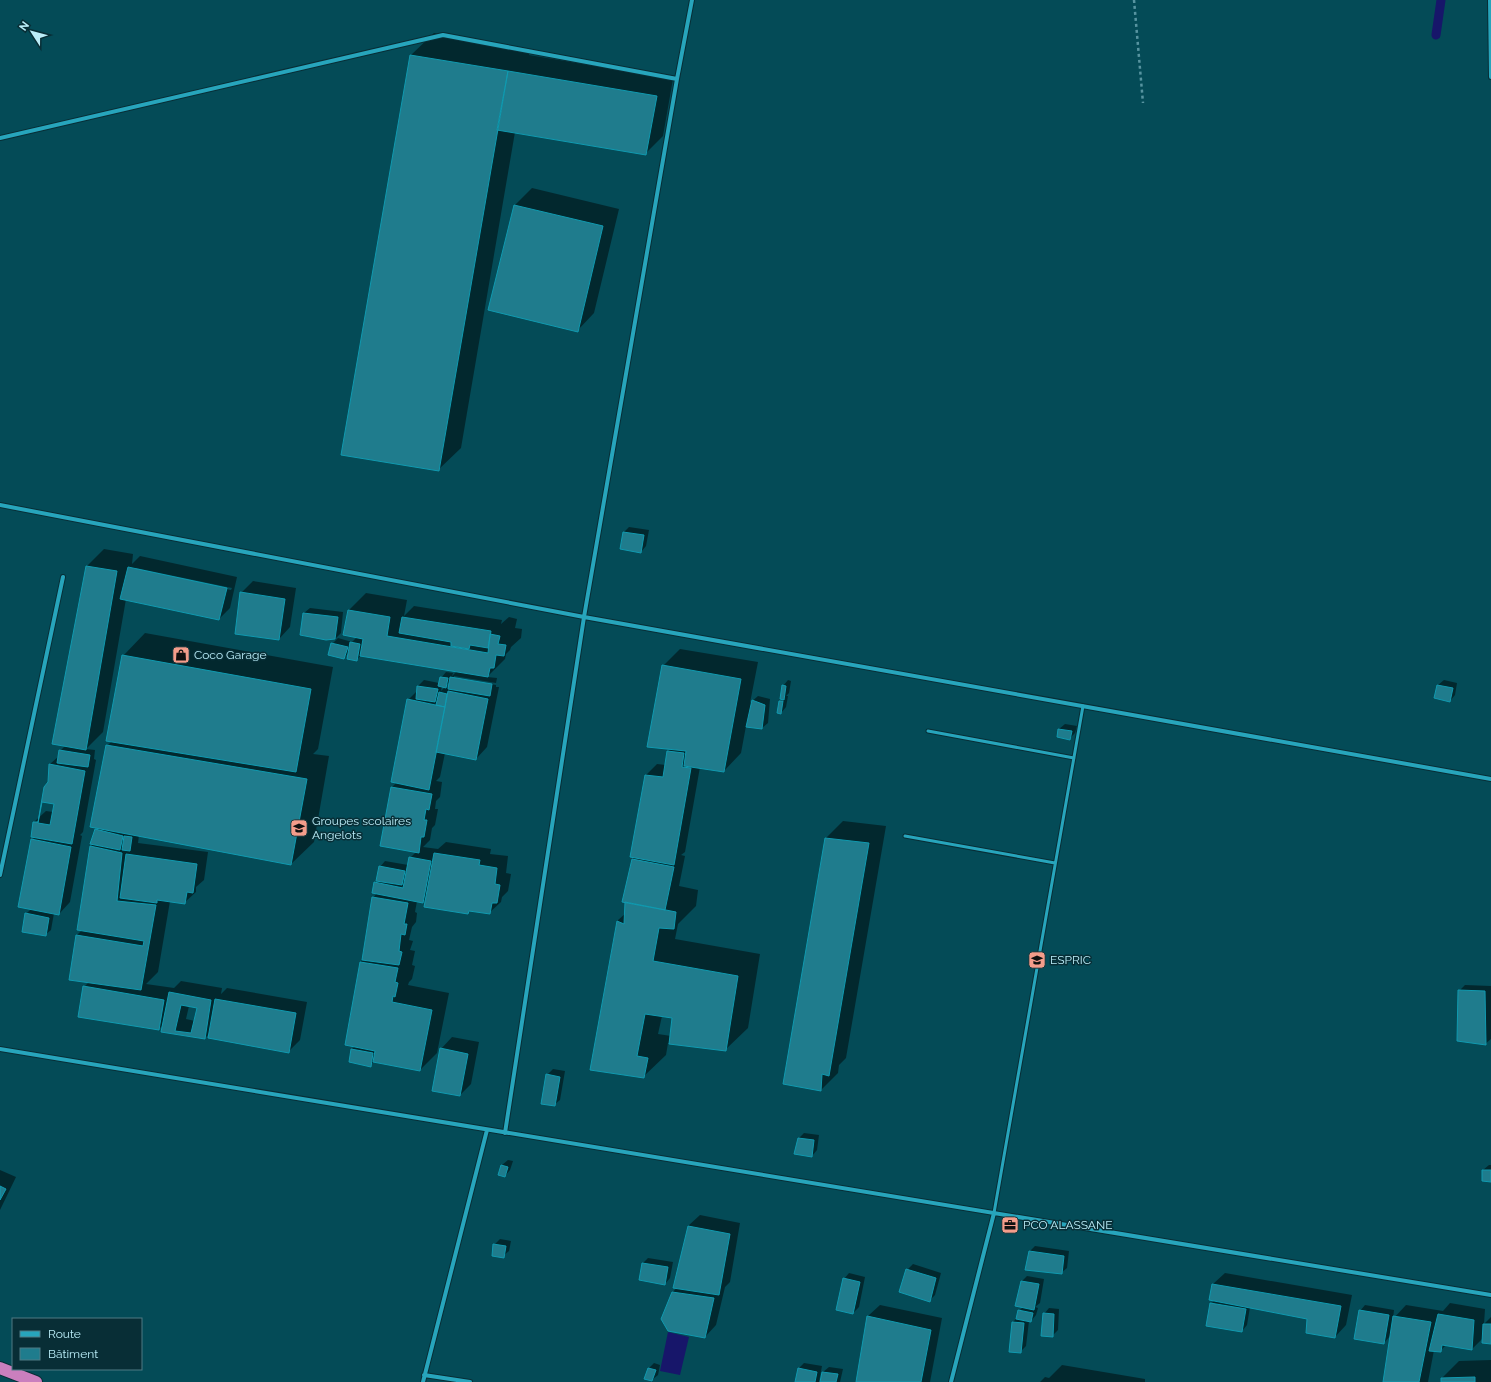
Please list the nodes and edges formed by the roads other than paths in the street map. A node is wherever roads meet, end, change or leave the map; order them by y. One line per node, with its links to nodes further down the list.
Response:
1 (692, 0): 4 (street)
2 (1490, 0): 3 (street)
3 (1491, 77)
4 (677, 79): 5 (street); 8 (street)
5 (0, 138)
6 (0, 505): 8 (street)
7 (64, 577): 15 (street)
8 (584, 617): 9 (street); 18 (street)
9 (1083, 706): 11 (lane); 12 (street)
10 (928, 731): 11 (lane)
11 (1074, 758): 14 (lane)
12 (1491, 779)
13 (905, 836): 14 (lane)
14 (1055, 863): 19 (lane)
15 (0, 875)
16 (0, 1049): 17 (street)
17 (487, 1130): 18 (street); 22 (street)
18 (505, 1133): 19 (street)
19 (994, 1213): 20 (street); 26 (street)
20 (1491, 1295)
21 (0, 1368): 23 (highway)
22 (424, 1375): 24 (street); 25 (street)
23 (36, 1382)
24 (422, 1382)
25 (470, 1382)
26 (952, 1382)

